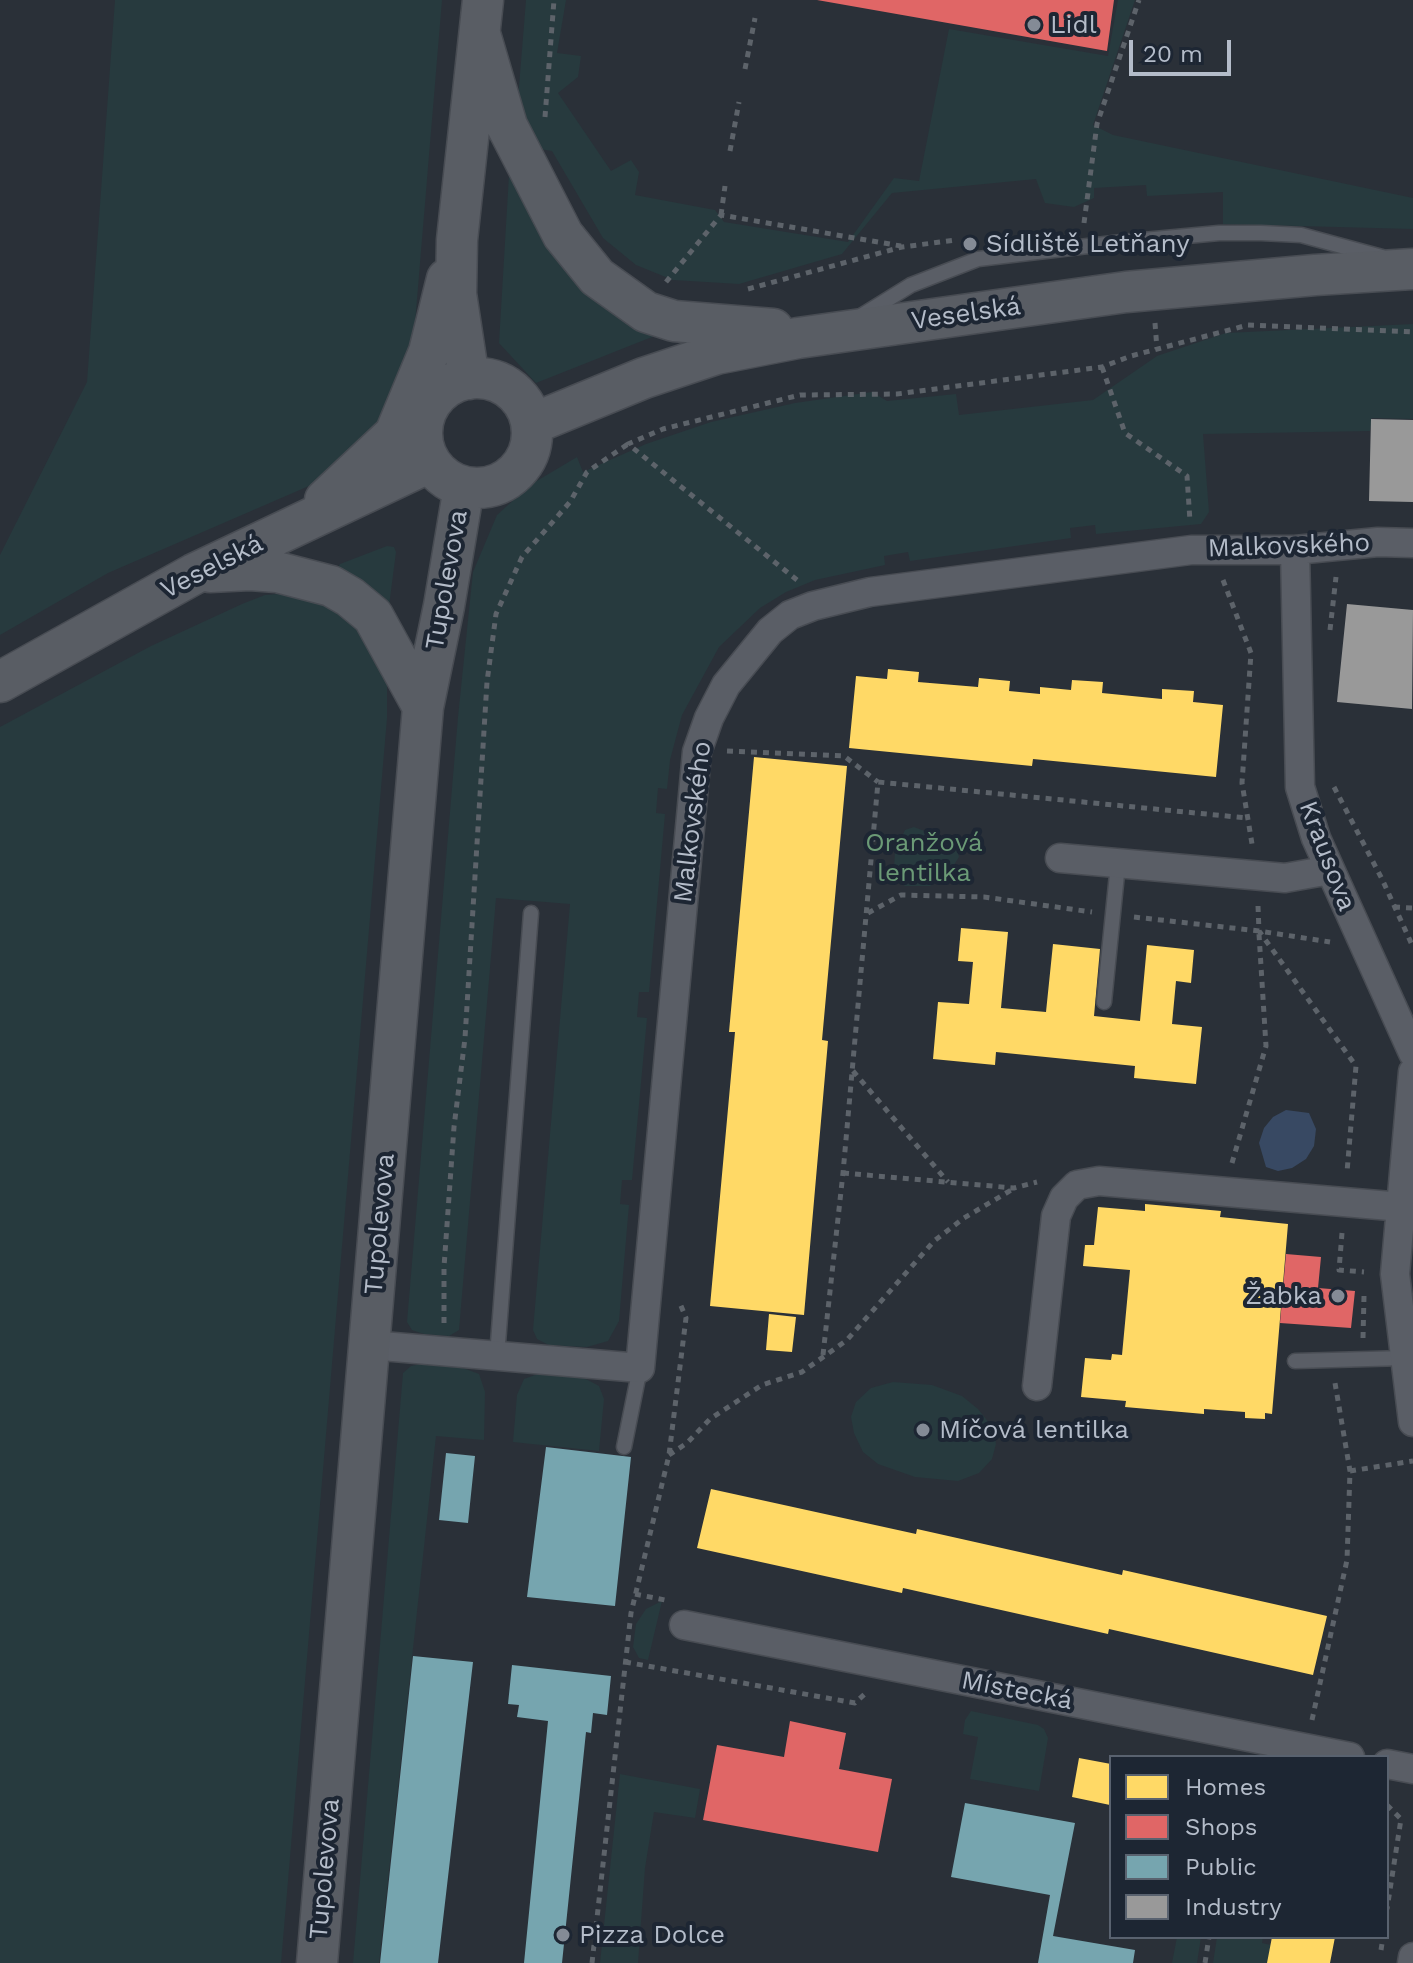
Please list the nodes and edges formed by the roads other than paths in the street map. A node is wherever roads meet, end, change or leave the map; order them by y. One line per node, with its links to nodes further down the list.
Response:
1 (482, 17): 2 (main road); 4 (main road)
2 (457, 240): 5 (main road); 9 (main road)
3 (1413, 267): 4 (main road, Veselská); 4 (lane)
4 (833, 333): 6 (main road, Veselská)
5 (469, 379): 6 (main road); 7 (main road)
6 (532, 424): 8 (main road)
7 (430, 462): 8 (main road); 9 (main road, Veselská)
8 (464, 487): 14 (main road, Tupolevova)
9 (299, 524): 12 (main road, Veselská)
10 (1413, 543): 11 (street, Malkovského)
11 (1295, 550): 17 (street, Krausova); 27 (street, Malkovského)
12 (194, 574): 13 (main road, Veselská); 14 (main road)
13 (0, 682)
14 (423, 707): 23 (main road, Tupolevova)
15 (1060, 858): 16 (street)
16 (1118, 864): 17 (street); 19 (lane)
17 (1330, 870): 20 (street, Krausova)
18 (531, 913): 24 (lane)
19 (1104, 1002)
20 (1413, 1053)
21 (1413, 1072): 22 (street)
22 (1402, 1207): 25 (street); 28 (street)
23 (370, 1345): 24 (street); 35 (main road, Tupolevova)
24 (497, 1356): 27 (street)
25 (1405, 1358): 26 (lane); 29 (street)
26 (1295, 1361)
27 (640, 1368): 30 (lane)
28 (1037, 1386)
29 (1413, 1422)
30 (624, 1447)
31 (684, 1625): 32 (street, Místecká)
32 (1340, 1755)
33 (1389, 1764): 34 (street)
34 (1413, 1769)
35 (317, 1963)

